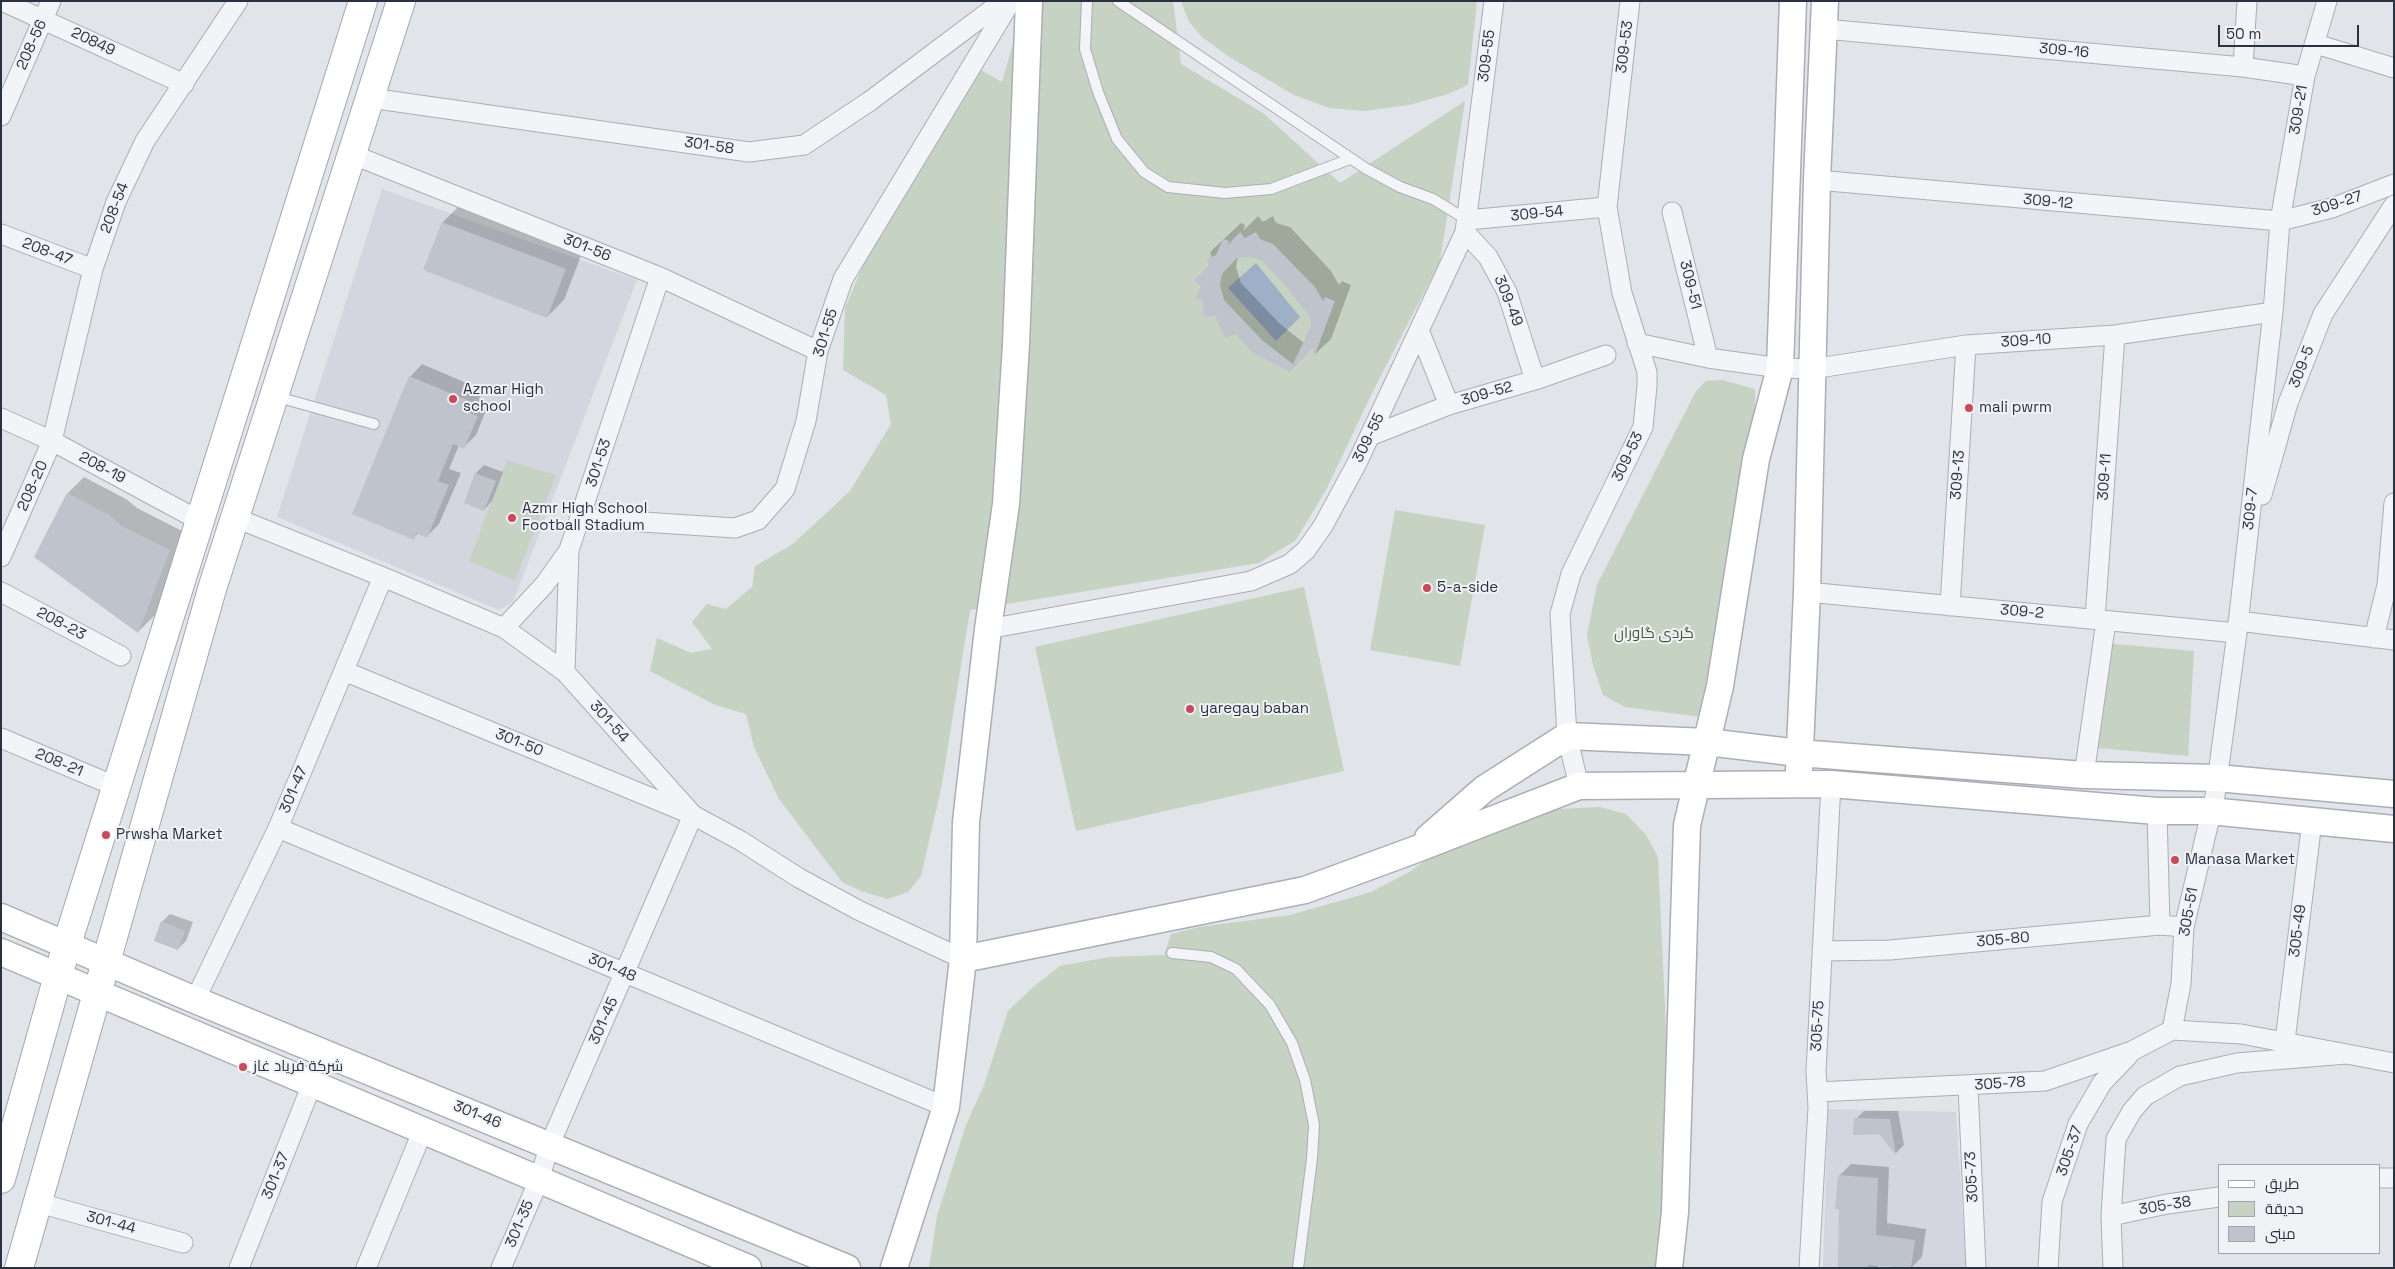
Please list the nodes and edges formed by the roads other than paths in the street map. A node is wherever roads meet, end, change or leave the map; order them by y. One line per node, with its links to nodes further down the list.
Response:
1 (2, 1): 16 (street, 20849)
2 (238, 1): 22 (street, 208-54)
3 (363, 1): 57 (main road)
4 (401, 1): 23 (main road)
5 (1003, 1): 23 (street, 301-58)
6 (1011, 1): 42 (street, 301-55)
7 (1028, 1): 68 (street)
8 (1087, 1): 26 (lane)
9 (1118, 1): 26 (lane)
10 (1494, 1): 33 (street, 309-55)
11 (1630, 1): 30 (street, 309-53)
12 (1793, 1): 45 (street)
13 (1825, 1): 17 (street)
14 (2248, 1): 19 (street)
15 (2326, 1): 18 (street, 309-21)
16 (47, 10): 22 (street, 20849); 24 (street, 208-56)
17 (1824, 29): 19 (street, 309-16); 27 (street)
18 (2316, 44): 20 (street); 21 (street, 309-21)
19 (2243, 67): 21 (street, 309-16)
20 (2394, 68)
21 (2304, 76): 32 (street, 309-21)
22 (184, 84): 35 (street, 208-54)
23 (370, 98): 25 (main road)
24 (1, 116)
25 (351, 154): 36 (street, 301-56); 48 (main road)
26 (1350, 159): 33 (lane)
27 (1817, 180): 32 (street, 309-12); 46 (street)
28 (2394, 184): 32 (street, 309-27)
29 (2394, 205): 58 (street, 309-5)
30 (1607, 207): 33 (street, 309-54); 40 (street, 309-53)
31 (1672, 212): 44 (street, 309-51)
32 (2280, 221): 37 (street, 309-7)
33 (1466, 226): 38 (street, 309-55); 47 (street, 309-49)
34 (1, 234): 35 (street, 208-47)
35 (93, 269): 53 (street, 208-54)
36 (660, 277): 42 (street, 301-56); 56 (street, 301-53)
37 (2273, 312): 39 (street, 309-10); 58 (street, 309-7)
38 (1419, 330): 49 (street); 52 (street, 309-55)
39 (2115, 335): 41 (street, 309-10); 65 (street, 309-11)
40 (1637, 343): 44 (street); 74 (street, 309-53)
41 (1966, 345): 46 (street, 309-10); 64 (street, 309-13)
42 (818, 351): 56 (street, 301-55)
43 (1606, 355): 47 (street, 309-52)
44 (1708, 358): 45 (street)
45 (1780, 368): 46 (street, 309-10); 76 (street)
46 (1812, 369): 63 (street)
47 (1535, 380): 49 (street, 309-52)
48 (274, 396): 51 (lane); 55 (main road)
49 (1449, 405): 52 (street, 309-52)
50 (1, 418): 53 (street, 208-19)
51 (374, 424)
52 (1370, 436): 68 (street, 309-55)
53 (52, 441): 57 (street, 208-19); 60 (street, 208-20)
54 (2394, 503): 69 (street)
55 (236, 518): 61 (street, 301-54); 100 (main road)
56 (581, 518): 59 (street, 301-53)
57 (202, 522): 83 (main road)
58 (2247, 545): 66 (street, 309-7)
59 (569, 550): 67 (street, 301-53); 73 (street)
60 (1, 557)
61 (383, 577): 67 (street, 301-54); 72 (street, 301-47)
62 (1, 592): 71 (street, 208-23)
63 (1806, 592): 64 (street, 309-2); 77 (street)
64 (1950, 606): 65 (street, 309-2)
65 (2100, 620): 66 (street, 309-2); 78 (street, 309-11)
66 (2238, 627): 69 (street, 309-2); 85 (street, 309-7)
67 (504, 628): 73 (street, 301-54)
68 (988, 630): 99 (street)
69 (2374, 638): 70 (street, 309-2)
70 (2394, 640)
71 (121, 656)
72 (344, 671): 87 (street, 301-50); 89 (street, 301-47)
73 (565, 672): 87 (street, 301-54)
74 (1567, 736): 76 (street); 81 (street, 309-53); 91 (street)
75 (1, 738): 83 (street, 208-21)
76 (1707, 742): 77 (street); 82 (street)
77 (1799, 753): 78 (street); 79 (street)
78 (2084, 774): 85 (street)
79 (1798, 784): 80 (street); 82 (street)
80 (1832, 784): 86 (street); 96 (street, 305-75)
81 (1579, 786): 82 (street); 91 (street)
82 (1697, 786): 133 (street)
83 (118, 787): 95 (main road)
84 (2394, 794): 85 (street)
85 (2214, 795): 86 (street); 88 (street); 94 (street, 305-51)
86 (2157, 811): 93 (street)
87 (693, 815): 99 (street, 301-54); 101 (street, 301-45)
88 (2312, 822): 90 (street); 106 (street, 305-49)
89 (278, 828): 101 (street, 301-48); 104 (street, 301-47)
90 (2394, 829)
91 (1414, 850): 99 (street)
92 (1, 917): 95 (street, 301-46)
93 (2160, 925): 94 (street, 305-80); 96 (street, 305-80)
94 (2184, 928): 105 (street, 305-51)
95 (68, 944): 100 (street, 301-46); 102 (main road)
96 (1822, 951): 112 (street, 305-75)
97 (1, 952): 102 (street)
98 (1172, 953): 132 (lane)
99 (963, 959): 113 (street)
100 (107, 961): 103 (main road); 104 (street, 301-46)
101 (624, 973): 113 (street, 301-48); 116 (street, 301-45)
102 (58, 976): 103 (street); 114 (main road)
103 (98, 993): 110 (street); 122 (main road)
104 (195, 1000): 116 (street, 301-46)
105 (2172, 1030): 106 (street); 107 (street, 305-78)
106 (2285, 1041): 108 (street)
107 (2132, 1051): 111 (street, 305-78); 136 (street, 305-37)
108 (2346, 1054): 109 (street); 123 (street)
109 (2394, 1063)
110 (312, 1084): 115 (street); 126 (street, 301-37)
111 (1968, 1086): 112 (street, 305-78); 135 (street, 305-73)
112 (1817, 1092): 134 (street, 305-75)
113 (946, 1107): 131 (street)
114 (9, 1113): 119 (main road)
115 (423, 1130): 120 (street); 127 (street)
116 (550, 1144): 120 (street, 301-45); 130 (street, 301-46)
117 (2380, 1178): 118 (street)
118 (2394, 1178)
119 (1, 1179)
120 (539, 1180): 128 (street, 301-35); 129 (street)
121 (2218, 1197): 123 (street, 305-38)
122 (38, 1203): 124 (street, 301-44); 125 (main road)
123 (2111, 1216): 137 (street)
124 (183, 1243)
125 (20, 1268)
126 (239, 1268)
127 (366, 1268)
128 (501, 1268)
129 (748, 1268)
130 (847, 1268)
131 (894, 1268)
132 (1298, 1268)
133 (1669, 1268)
134 (1809, 1268)
135 (1976, 1268)
136 (2048, 1268)
137 (2113, 1268)

